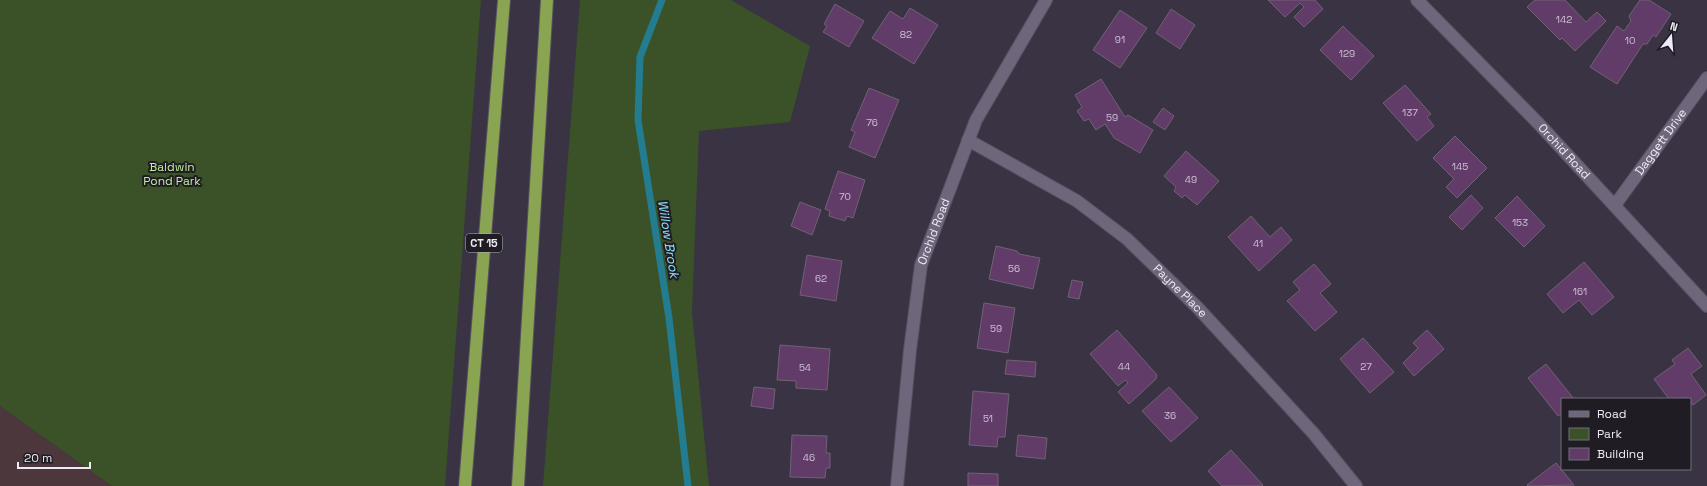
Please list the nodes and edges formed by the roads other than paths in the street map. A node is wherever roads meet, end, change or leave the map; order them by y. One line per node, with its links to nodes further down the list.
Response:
1 (504, 0): 9 (highway, CT 15)
2 (547, 0): 10 (highway)
3 (1046, 0): 6 (street, Orchid Road)
4 (1417, 0): 7 (street, Orchid Road)
5 (1707, 78): 7 (street, Daggett Drive)
6 (968, 140): 11 (street, Orchid Road); 12 (street, Payne Place)
7 (1615, 205): 8 (street, Orchid Road)
8 (1707, 306)
9 (465, 486)
10 (518, 486)
11 (896, 486)
12 (1356, 486)

